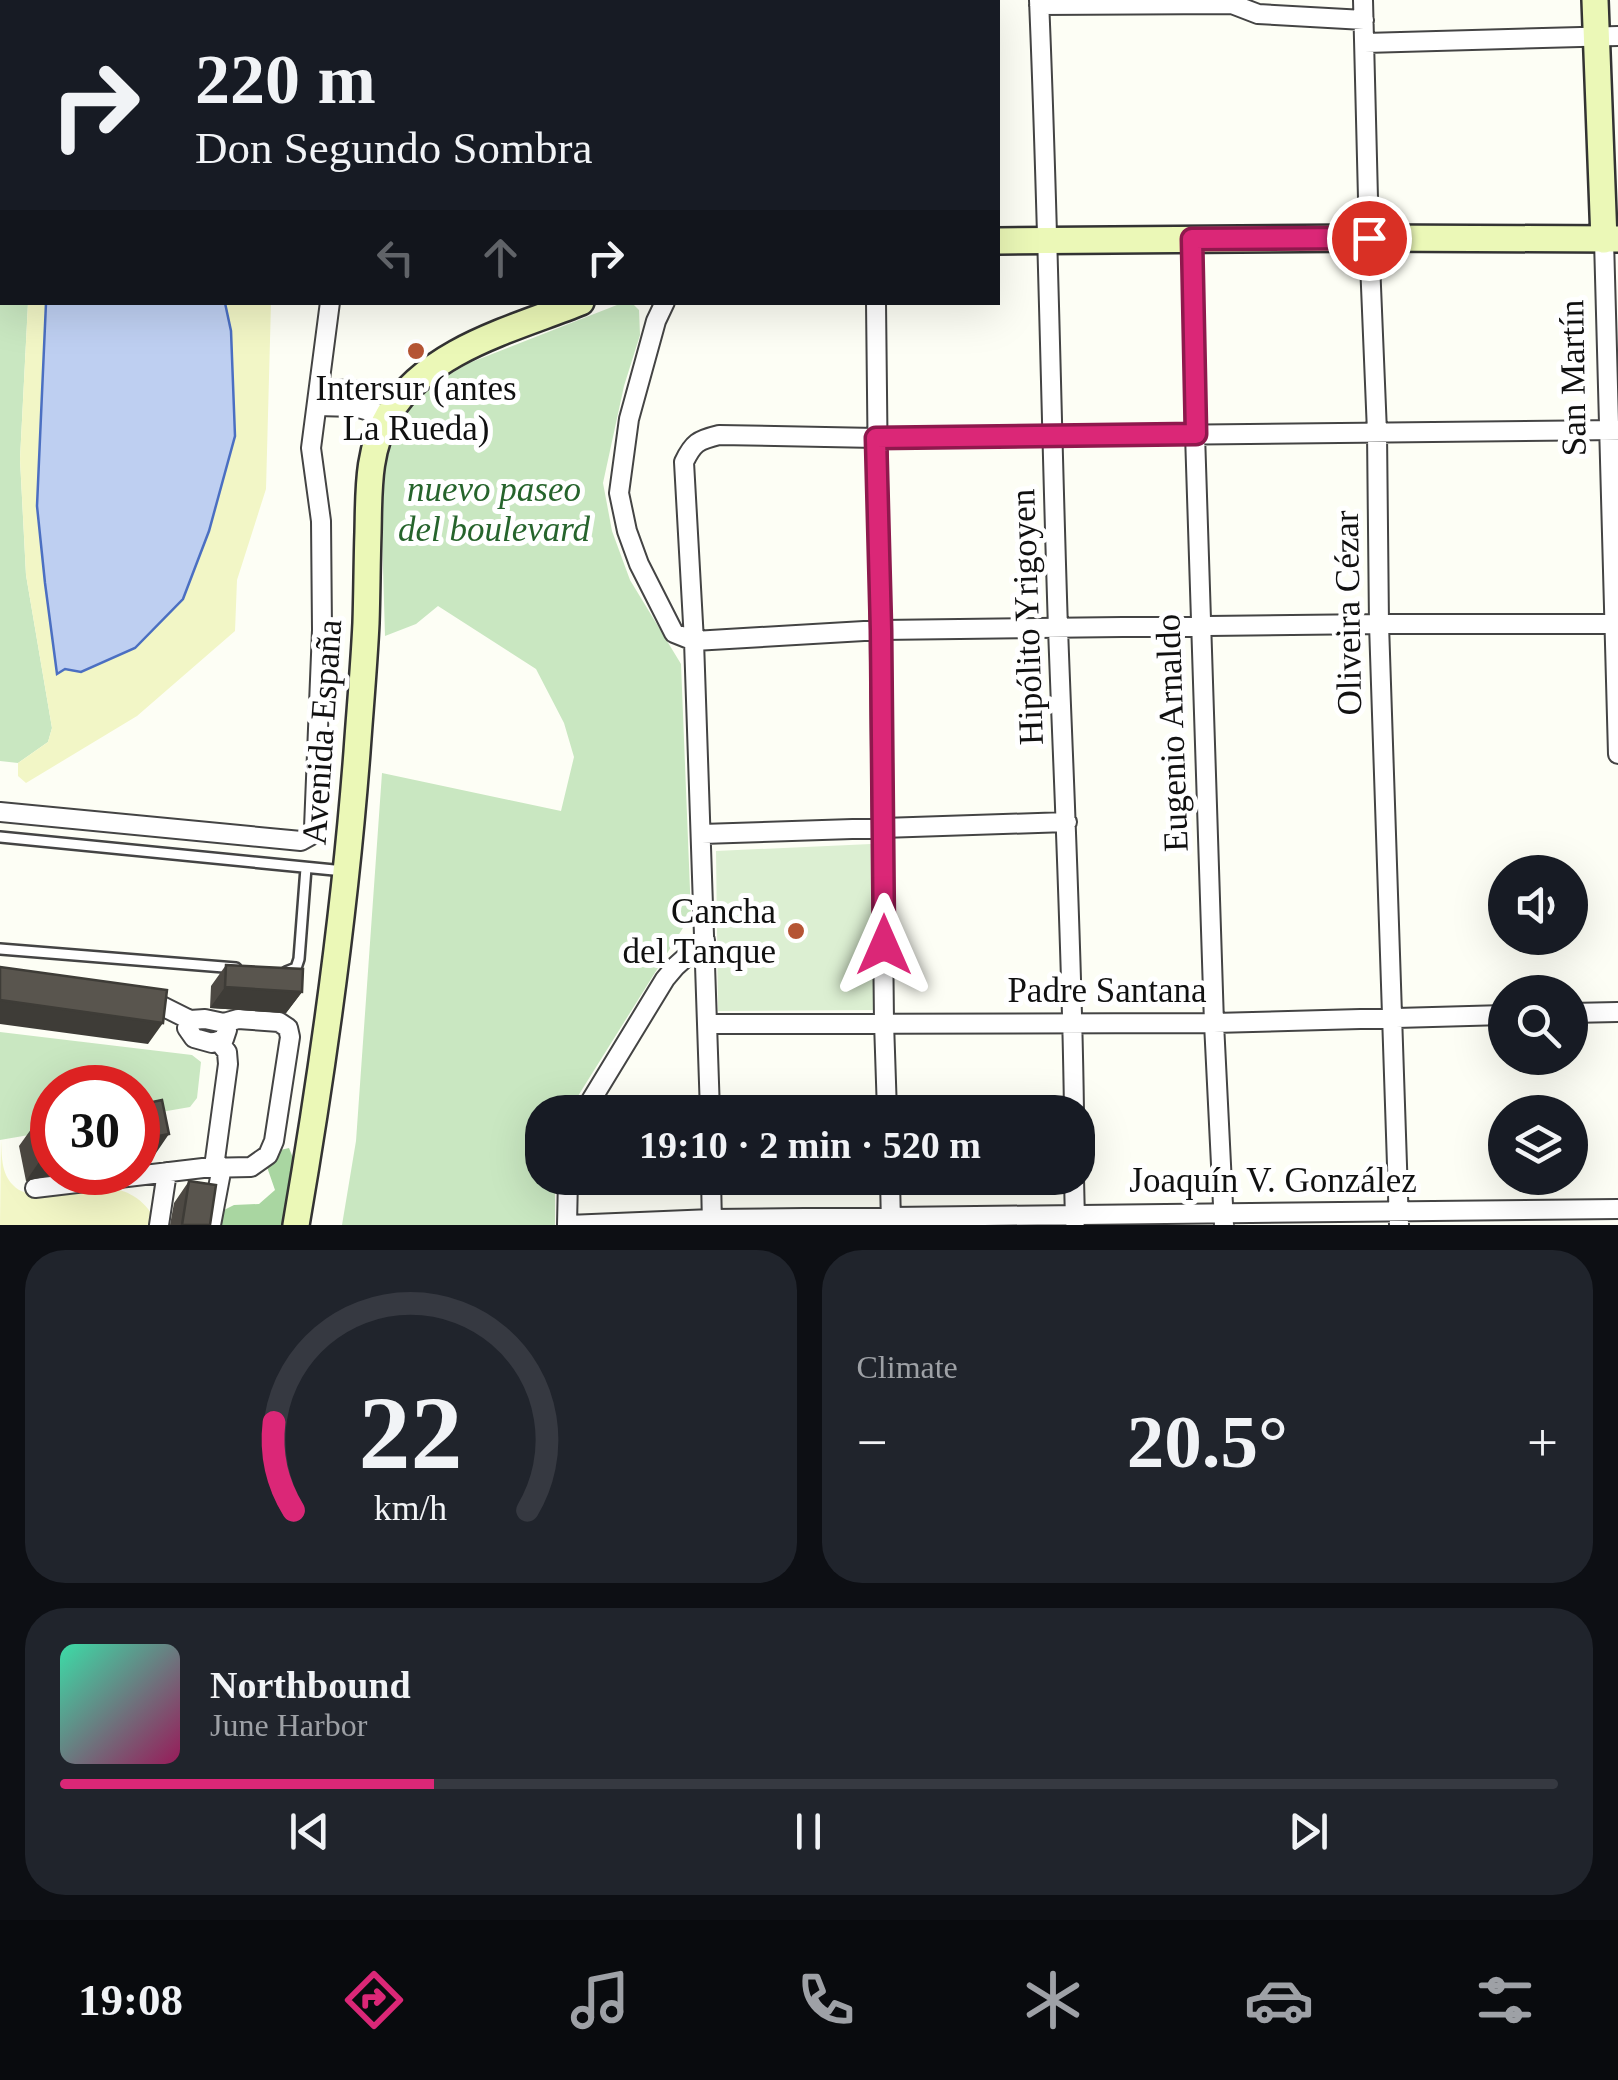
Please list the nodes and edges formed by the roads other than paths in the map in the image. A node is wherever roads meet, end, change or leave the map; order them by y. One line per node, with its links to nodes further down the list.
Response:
1 (1364, 0): 5 (street, Oliveira Cézar)
2 (1595, 0): 6 (main road, San Martín)
3 (1039, 3): 4 (street); 10 (street, Hipólito Yrigoyen)
4 (1248, 4): 5 (street)
5 (1364, 20): 7 (street, Oliveira Cézar)
6 (1607, 36): 7 (street); 11 (main road, San Martín)
7 (1365, 43): 8 (street, Oliveira Cézar)
8 (1369, 238): 9 (main road); 11 (main road); 22 (street, Oliveira Cézar)
9 (1192, 239): 10 (main road); 23 (street, Eugenio Arnaldo)
10 (1049, 240): 12 (main road); 24 (street, Hipólito Yrigoyen)
11 (1611, 240): 21 (street, San Martín)
12 (1000, 241)
13 (330, 305): 19 (street)
14 (554, 305): 18 (main road)
15 (573, 305): 18 (main road)
16 (876, 305): 25 (street)
17 (655, 312): 31 (street)
18 (528, 322): 20 (main road)
19 (318, 398): 20 (street); 33 (street)
20 (394, 406): 39 (main road, Avenida España)
21 (1613, 430): 22 (street); 27 (street, San Martín)
22 (1377, 432): 23 (street); 26 (street, Oliveira Cézar)
23 (1196, 434): 24 (street); 28 (street, Eugenio Arnaldo)
24 (1054, 436): 25 (street); 29 (street, Hipólito Yrigoyen)
25 (876, 438): 30 (street); 31 (street)
26 (1380, 624): 27 (street); 28 (street); 48 (street, Oliveira Cézar)
27 (1617, 624): 32 (street, San Martín)
28 (1201, 626): 29 (street); 51 (street, Eugenio Arnaldo)
29 (1058, 628): 30 (street); 34 (street, Hipólito Yrigoyen)
30 (881, 630): 31 (street); 35 (street)
31 (694, 640): 36 (street)
32 (1618, 754)
33 (0, 812)
34 (1067, 822): 35 (street); 53 (street, Hipólito Yrigoyen)
35 (883, 828): 36 (street); 50 (street)
36 (702, 834): 40 (street)
37 (0, 837): 38 (lane)
38 (306, 868): 39 (lane); 43 (lane)
39 (347, 872): 74 (main road, Avenida España)
40 (705, 940): 54 (street); 56 (street)
41 (0, 950): 42 (lane)
42 (250, 969)
43 (270, 971)
44 (126, 994): 49 (street)
45 (1618, 1012): 46 (street)
46 (1588, 1013)
47 (1488, 1015): 48 (street, Padre Santana)
48 (1394, 1017): 51 (street, Padre Santana); 69 (street, Oliveira Cézar)
49 (190, 1020): 52 (street); 55 (street)
50 (884, 1022): 53 (street, Padre Santana); 54 (street, Padre Santana); 58 (street)
51 (1214, 1022): 53 (street, Padre Santana); 67 (street, Eugenio Arnaldo)
52 (224, 1023): 55 (street); 60 (street)
53 (1073, 1023): 59 (street, Hipólito Yrigoyen)
54 (708, 1024): 57 (street)
55 (219, 1042): 60 (street)
56 (594, 1095)
57 (710, 1095)
58 (886, 1095)
59 (1074, 1095)
60 (218, 1167): 61 (street); 73 (street)
61 (168, 1172): 62 (street); 72 (street)
62 (160, 1173)
63 (568, 1195): 75 (street)
64 (712, 1195): 71 (street)
65 (890, 1195): 70 (street)
66 (1618, 1209): 69 (street, Joaquín V. González)
67 (1224, 1218): 68 (street, Joaquín V. González); 69 (street, Joaquín V. González)
68 (1075, 1219): 70 (street, Joaquín V. González)
69 (1400, 1219)
70 (891, 1221): 71 (street, Joaquín V. González)
71 (712, 1222): 75 (street, Joaquín V. González)
72 (160, 1225)
73 (211, 1225)
74 (296, 1225)
75 (568, 1225)

